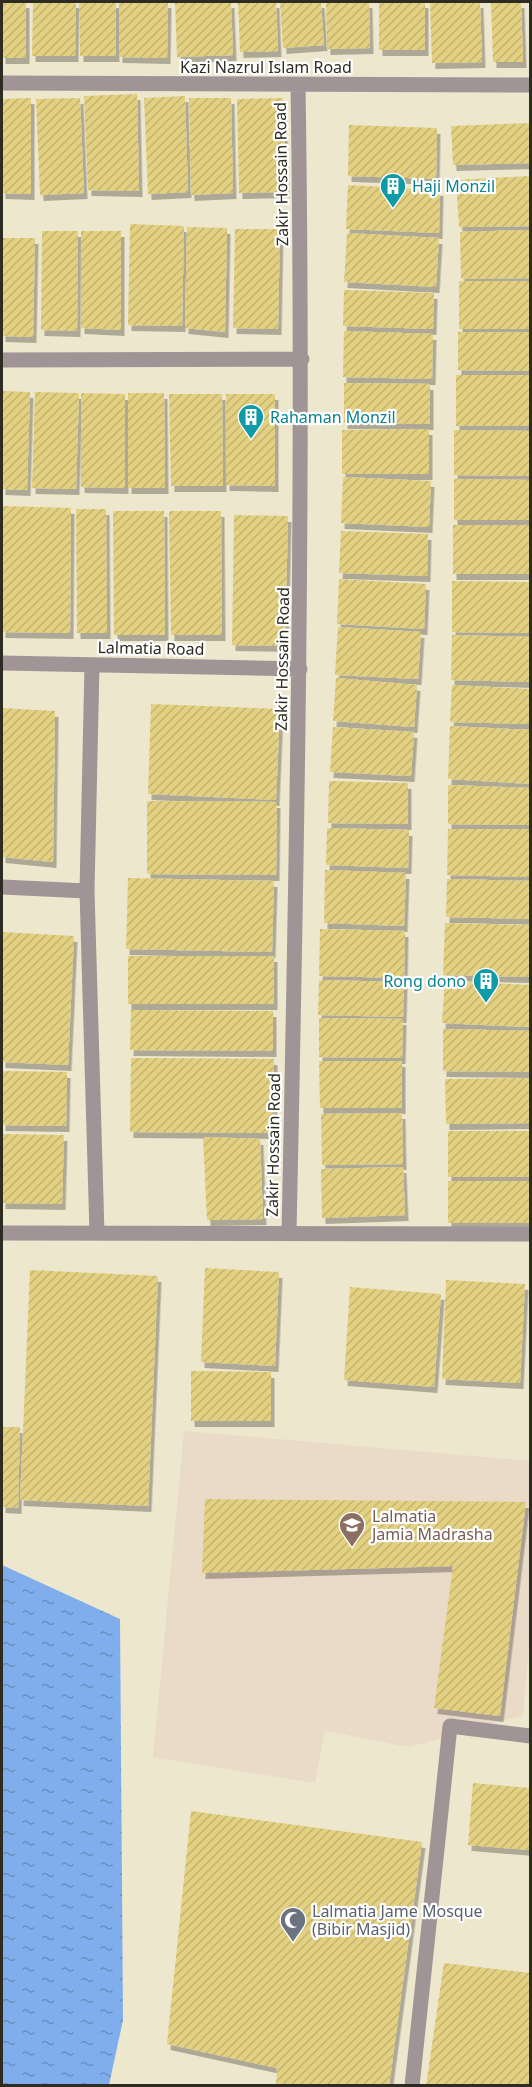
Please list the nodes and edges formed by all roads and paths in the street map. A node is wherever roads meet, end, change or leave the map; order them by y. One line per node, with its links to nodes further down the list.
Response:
1 (2, 83): 2 (street, Kazi Nazrul Islam Road)
2 (297, 85): 3 (street, Kazi Nazrul Islam Road); 4 (street, Zakir Hossain Road)
3 (531, 85)
4 (302, 359): 5 (street); 8 (street, Zakir Hossain Road)
5 (2, 360)
6 (2, 663): 7 (street, Lalmatia Road)
7 (92, 665): 8 (street, Lalmatia Road); 10 (street)
8 (300, 669): 13 (street, Zakir Hossain Road)
9 (2, 888): 10 (street)
10 (87, 891): 12 (street)
11 (2, 1233): 12 (street, Zakir Hossain Road)
12 (97, 1233): 13 (street, Zakir Hossain Road)
13 (289, 1233): 14 (street, Zakir Hossain Road)
14 (531, 1234)
15 (531, 1736): 16 (street)
16 (412, 2085)

